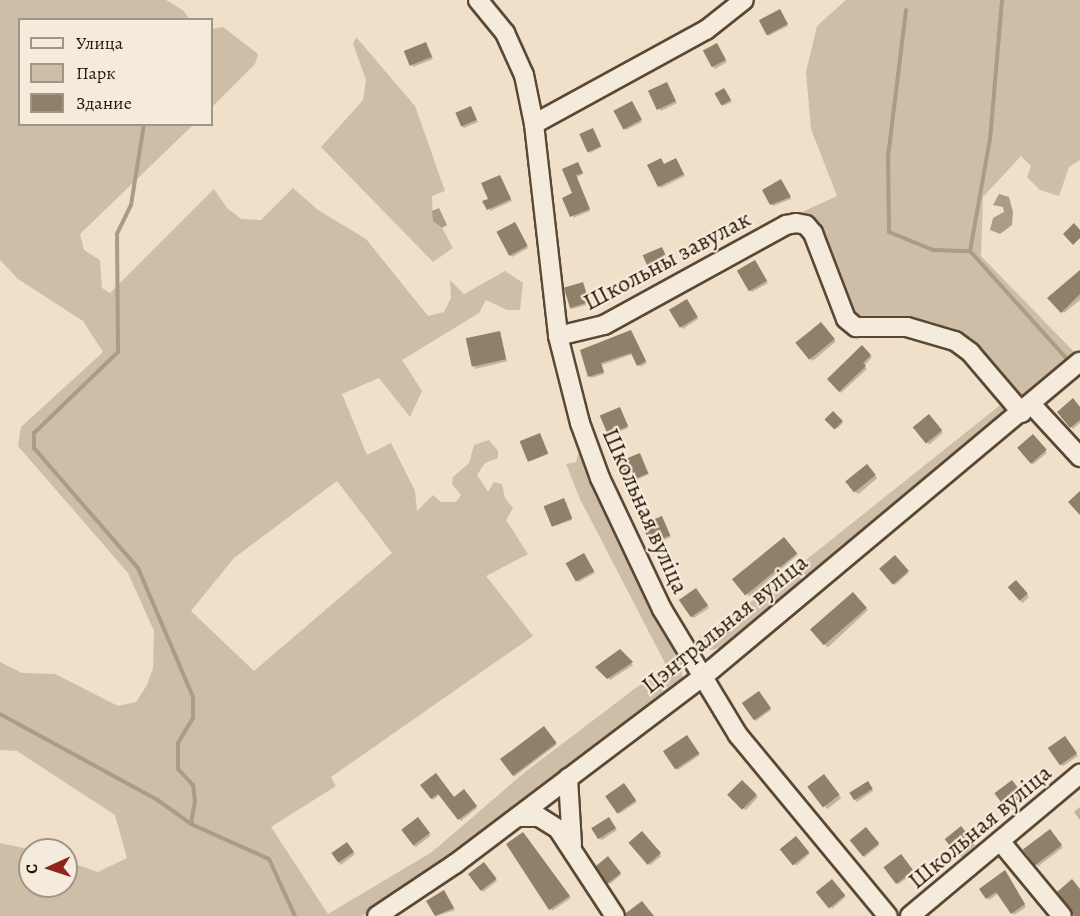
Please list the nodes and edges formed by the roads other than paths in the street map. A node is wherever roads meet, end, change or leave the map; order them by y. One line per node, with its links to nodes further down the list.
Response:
1 (478, 0): 3 (street, Школьная вуліца)
2 (744, 0): 3 (street)
3 (534, 124): 4 (street, Школьная вуліца)
4 (558, 336): 6 (street, Школьны завулак); 8 (street, Школьная вуліца)
5 (1080, 362): 6 (street, Цэнтральная вуліца)
6 (1027, 409): 7 (street); 8 (street, Цэнтральная вуліца)
7 (1080, 457)
8 (704, 676): 10 (street, Цэнтральная вуліца); 16 (street, Школьная вуліца)
9 (1080, 774): 12 (street, Школьная вуліца)
10 (568, 778): 11 (street, Цэнтральная вуліца); 13 (street)
11 (518, 817): 13 (street); 14 (street, Цэнтральная вуліца)
12 (1000, 841): 17 (street, Школьная вуліца); 18 (street)
13 (573, 846): 15 (street)
14 (387, 914)
15 (615, 916)
16 (888, 916)
17 (910, 916)
18 (1062, 916)

